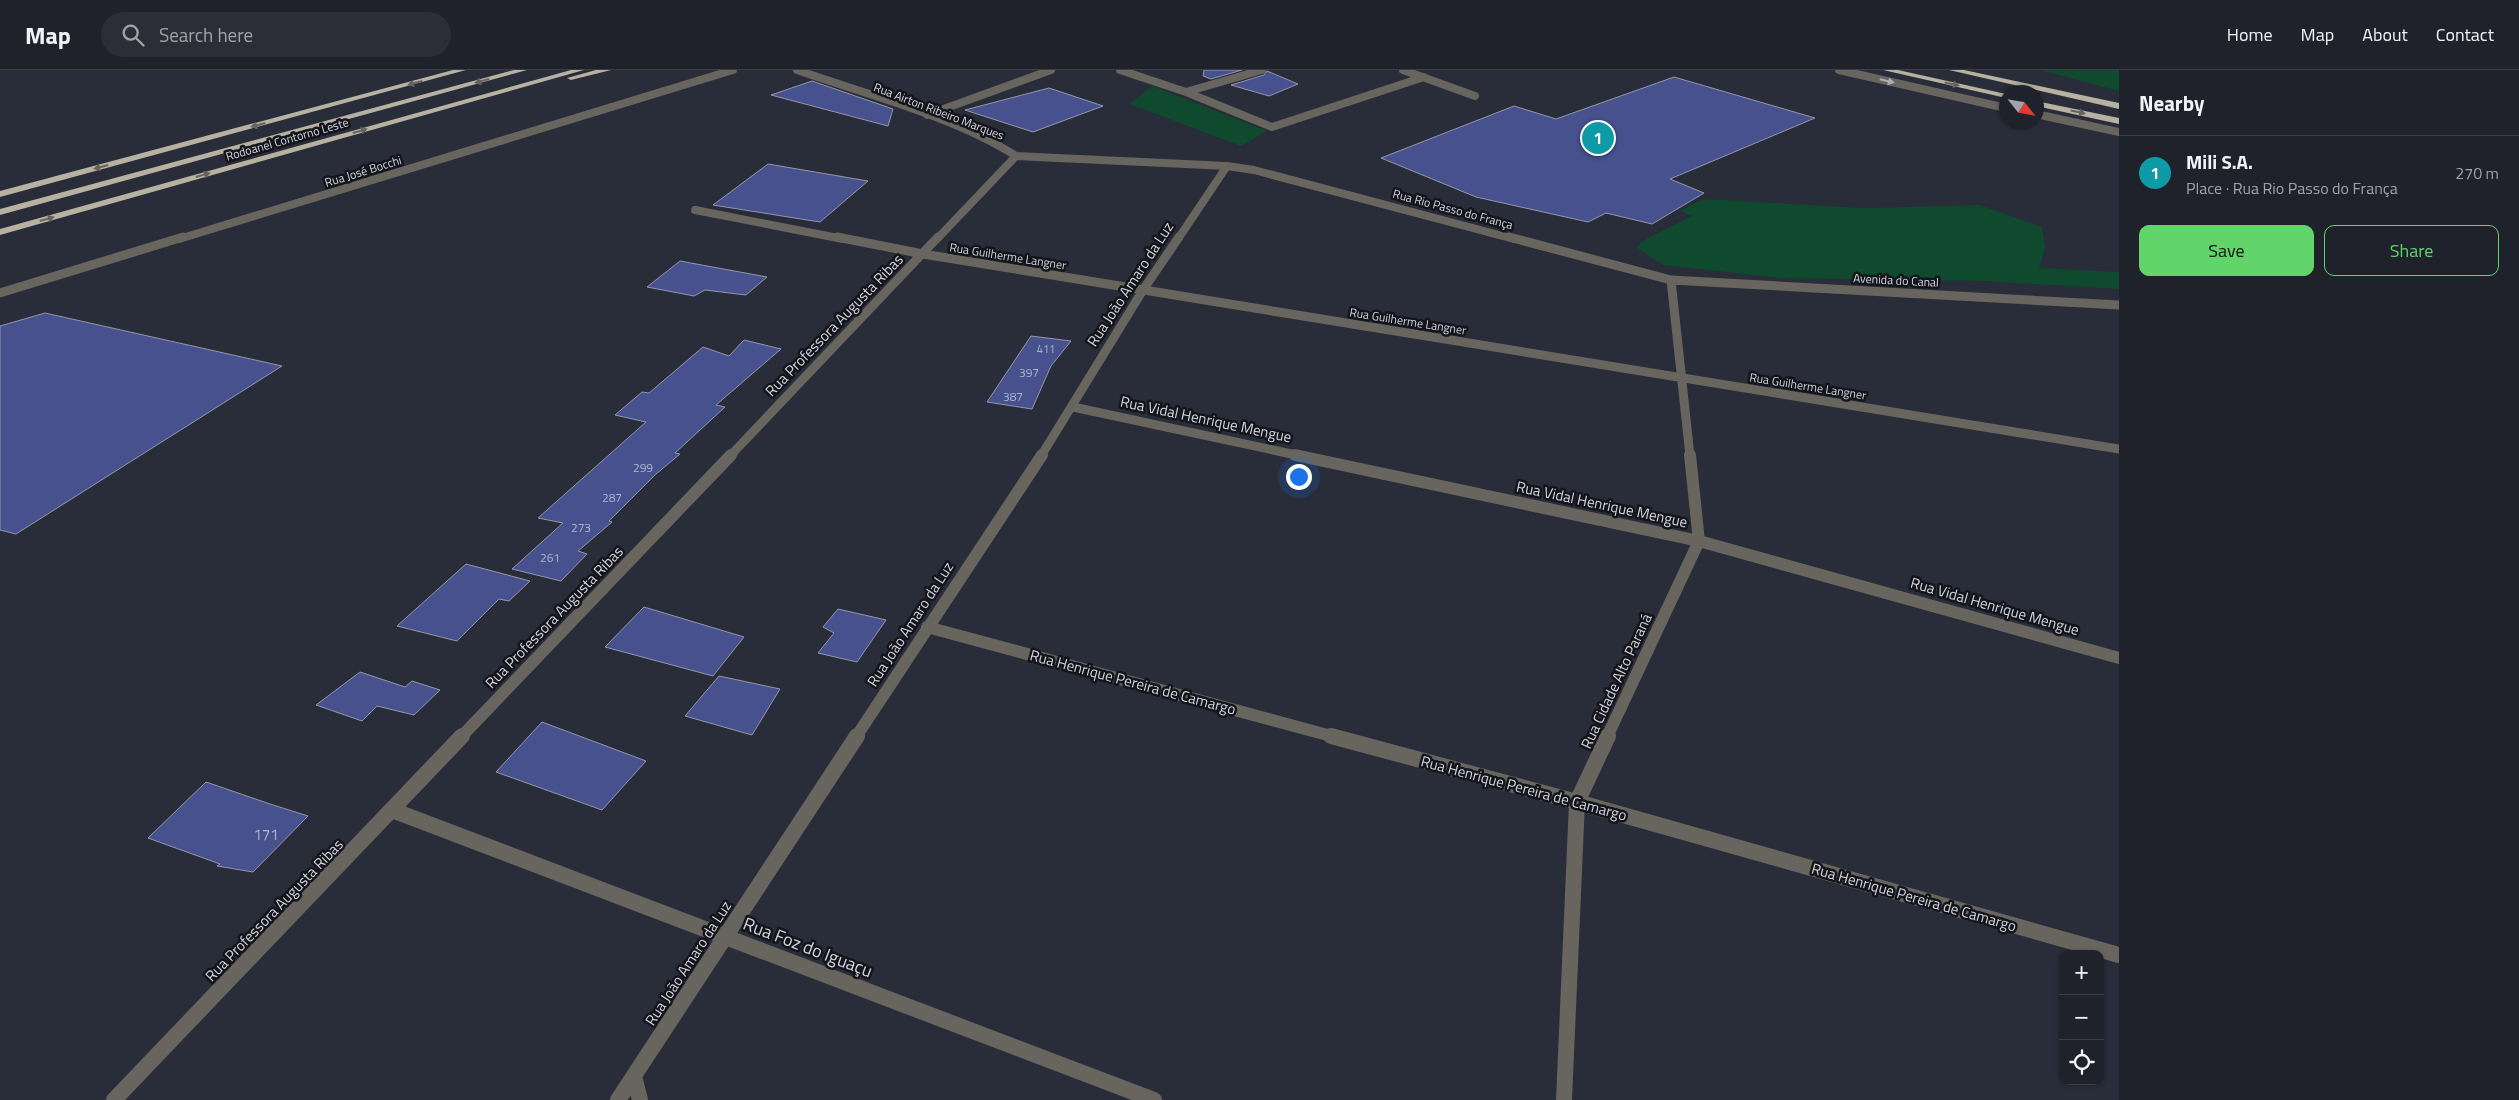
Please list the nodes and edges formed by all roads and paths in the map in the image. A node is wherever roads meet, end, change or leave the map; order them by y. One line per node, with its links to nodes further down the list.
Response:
1 (462, 70): 30 (highway, one-way to 30)
2 (523, 70): 32 (highway, Rodoanel Contorno Leste, one-way to 32)
3 (580, 70): 18 (highway, Rodoanel Contorno Leste)
4 (607, 70): 18 (highway)
5 (733, 70): 37 (street, Rua José Bocchi)
6 (796, 70): 24 (street, Rua Airton Ribeiro Marques)
7 (1051, 70): 24 (street)
8 (1120, 70): 16 (street)
9 (1262, 70): 16 (street)
10 (1404, 70): 15 (street)
11 (1839, 70): 22 (street, one-way to 22)
12 (1887, 70): 17 (highway, one-way to 17)
13 (1953, 70): 23 (highway)
14 (2020, 75): 20 (highway)
15 (1424, 77): 16 (street); 19 (street)
16 (1186, 92)
17 (1999, 94)
18 (489, 95): 33 (highway, Rodoanel Contorno Leste, one-way to 18)
19 (1475, 96)
20 (2119, 102)
21 (2044, 105): 26 (highway, one-way to 26)
22 (1999, 106)
23 (2119, 106)
24 (927, 116): 28 (street, Rua Airton Ribeiro Marques)
25 (2044, 116): 27 (street)
26 (2119, 121)
27 (2119, 132)
28 (1016, 156): 29 (street, Rua Rio Passo do França); 34 (street, Rua Professora Augusta Ribas)
29 (1228, 166): 35 (street, Rua Rio Passo do França); 36 (street, Rua João Amaro da Luz)
30 (0, 194)
31 (695, 210): 34 (street, Rua Guilherme Langner)
32 (0, 212)
33 (0, 232)
34 (923, 254): 36 (street, Rua Guilherme Langner); 46 (street, Rua Professora Augusta Ribas)
35 (1671, 280): 38 (street, Avenida do Canal); 39 (street)
36 (1143, 290): 39 (street, Rua Guilherme Langner); 40 (street, Rua João Amaro da Luz)
37 (0, 293)
38 (2119, 305)
39 (1682, 378): 41 (street, Rua Guilherme Langner); 42 (street)
40 (1073, 406): 42 (street, Rua Vidal Henrique Mengue); 43 (street, Rua João Amaro da Luz)
41 (2119, 449)
42 (1700, 541): 44 (street, Rua Vidal Henrique Mengue); 45 (street, Rua Cidade Alto Paraná)
43 (927, 627): 45 (street, Rua Henrique Pereira de Camargo); 47 (street, Rua João Amaro da Luz)
44 (2119, 658)
45 (1578, 802): 48 (street, Rua Henrique Pereira de Camargo); 54 (street, Rua Cidade Alto Paraná)
46 (392, 810): 47 (street, Rua Foz do Iguaçu); 50 (street, Rua Professora Augusta Ribas)
47 (724, 937): 49 (street, Rua João Amaro da Luz); 53 (street, Rua Foz do Iguaçu)
48 (2119, 956)
49 (634, 1076): 51 (street, Rua João Amaro da Luz); 52 (street)
50 (114, 1100)
51 (618, 1100)
52 (640, 1100)
53 (1154, 1100)
54 (1564, 1100)

